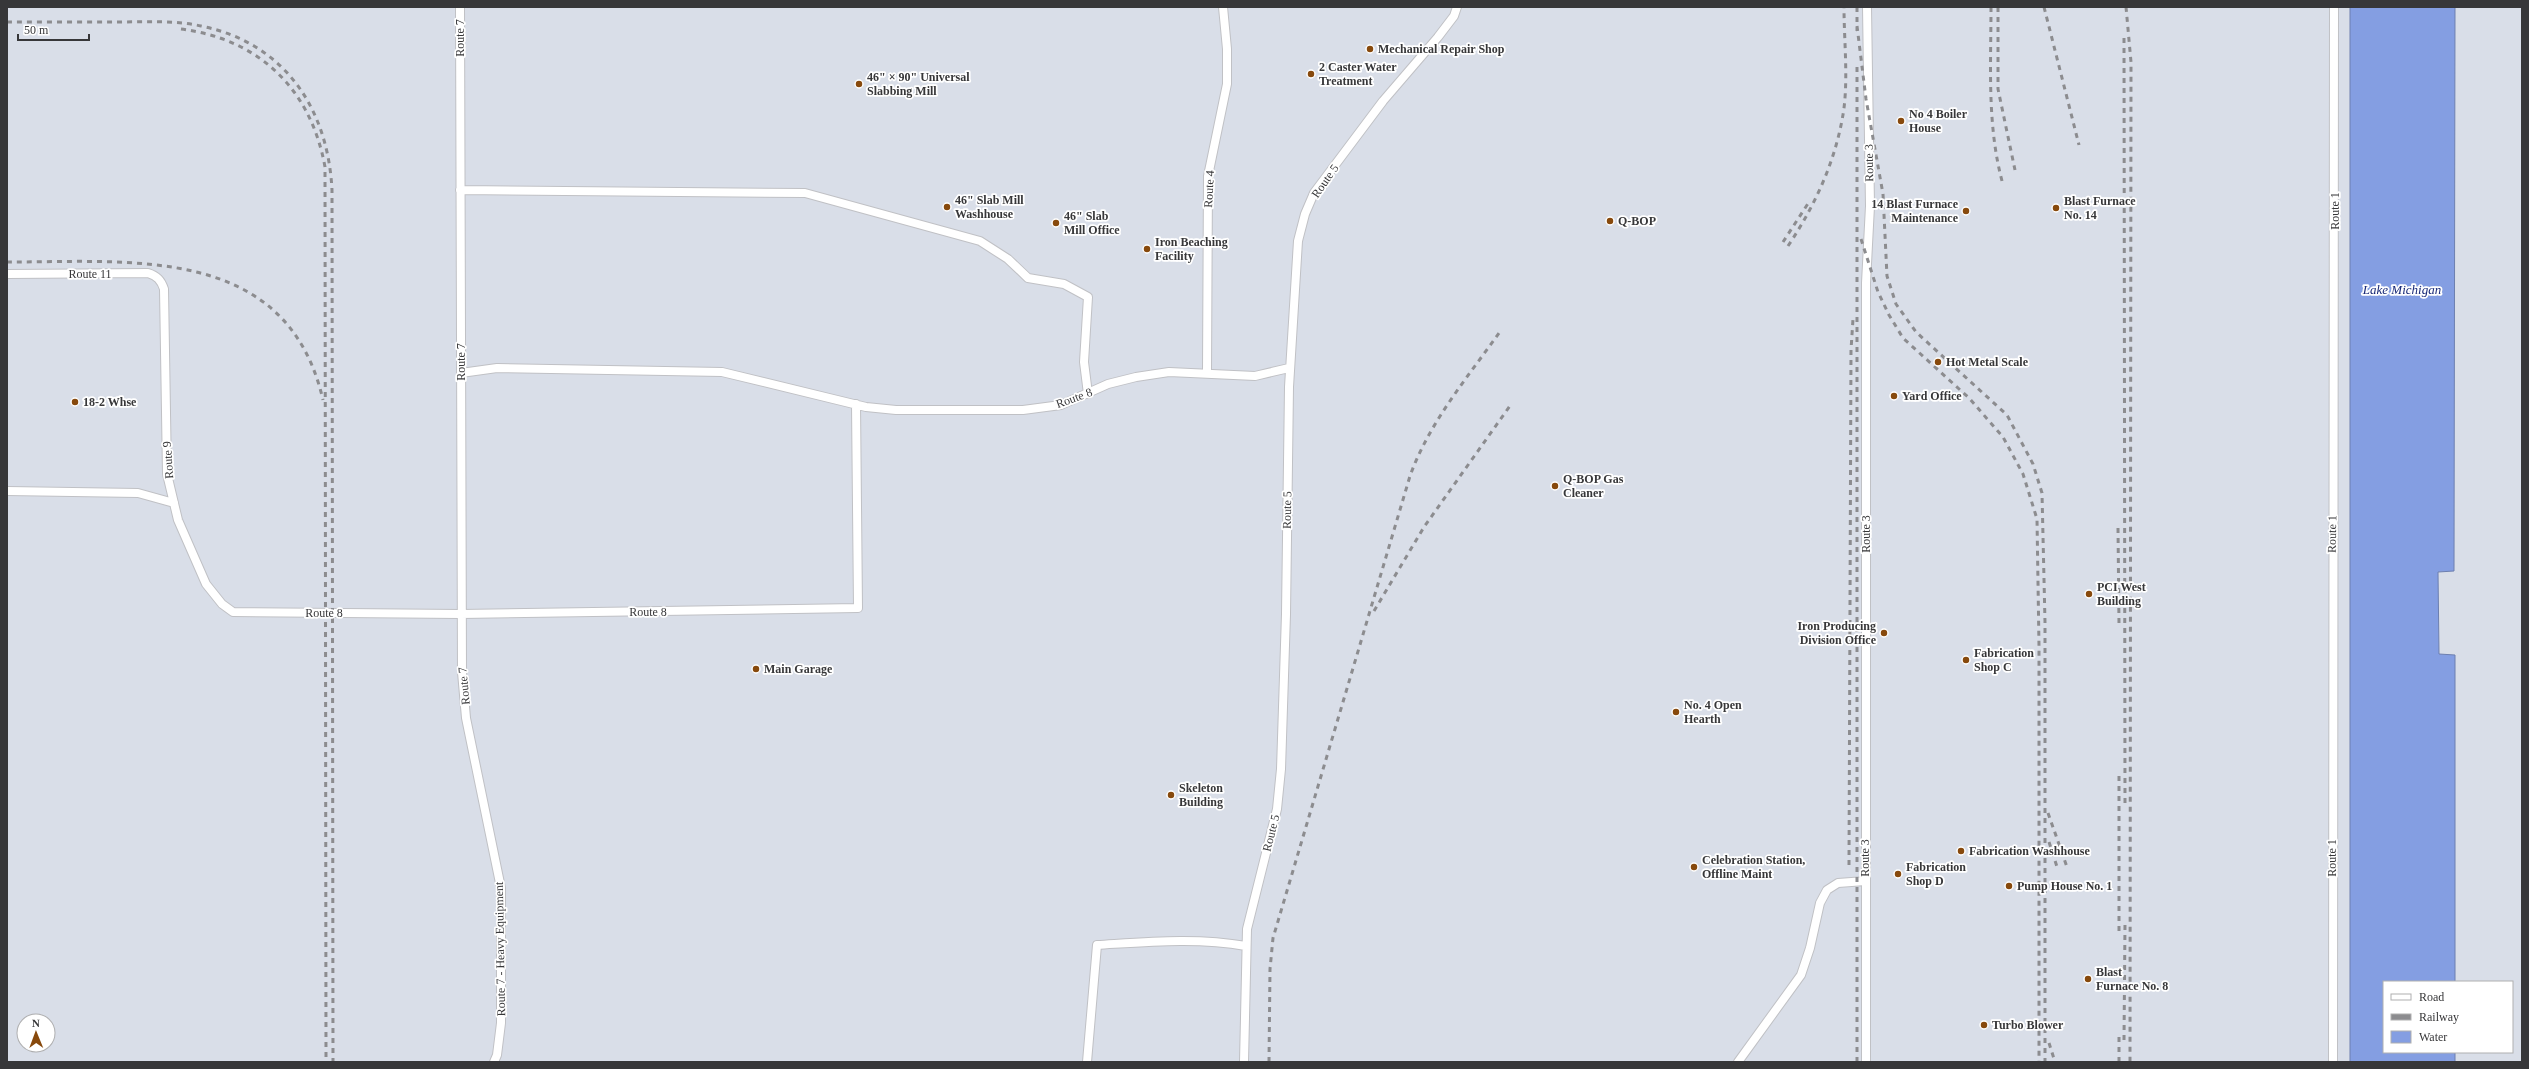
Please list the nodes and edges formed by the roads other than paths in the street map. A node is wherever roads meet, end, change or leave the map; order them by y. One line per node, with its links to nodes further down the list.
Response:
1 (460, 7): 6 (street, Route 7)
2 (1223, 7): 11 (street, Route 4)
3 (1457, 7): 9 (street, Route 5)
4 (1867, 7): 19 (street, Route 3)
5 (2334, 7): 26 (street, Route 1)
6 (460, 190): 10 (street, Route 7); 12 (street)
7 (7, 274): 8 (street, Route 11)
8 (164, 289): 15 (street, Route 9)
9 (1289, 368): 11 (street, Route 8); 20 (street, Route 5)
10 (461, 373): 13 (street, Route 8); 17 (street, Route 7)
11 (1207, 373): 12 (street, Route 8)
12 (1088, 394): 13 (street, Route 8)
13 (856, 404): 17 (street, Route 8)
14 (7, 492): 15 (street)
15 (174, 503): 16 (street, Route 9)
16 (233, 612): 17 (street, Route 8)
17 (461, 614): 18 (street, Route 7)
18 (466, 718): 21 (street, Route 7 - Heavy Equipment)
19 (1865, 881): 24 (street); 25 (street, Route 3)
20 (1246, 946): 22 (street); 23 (street, Route 5)
21 (494, 1062)
22 (1087, 1062)
23 (1244, 1062)
24 (1738, 1062)
25 (1866, 1062)
26 (2333, 1062)

